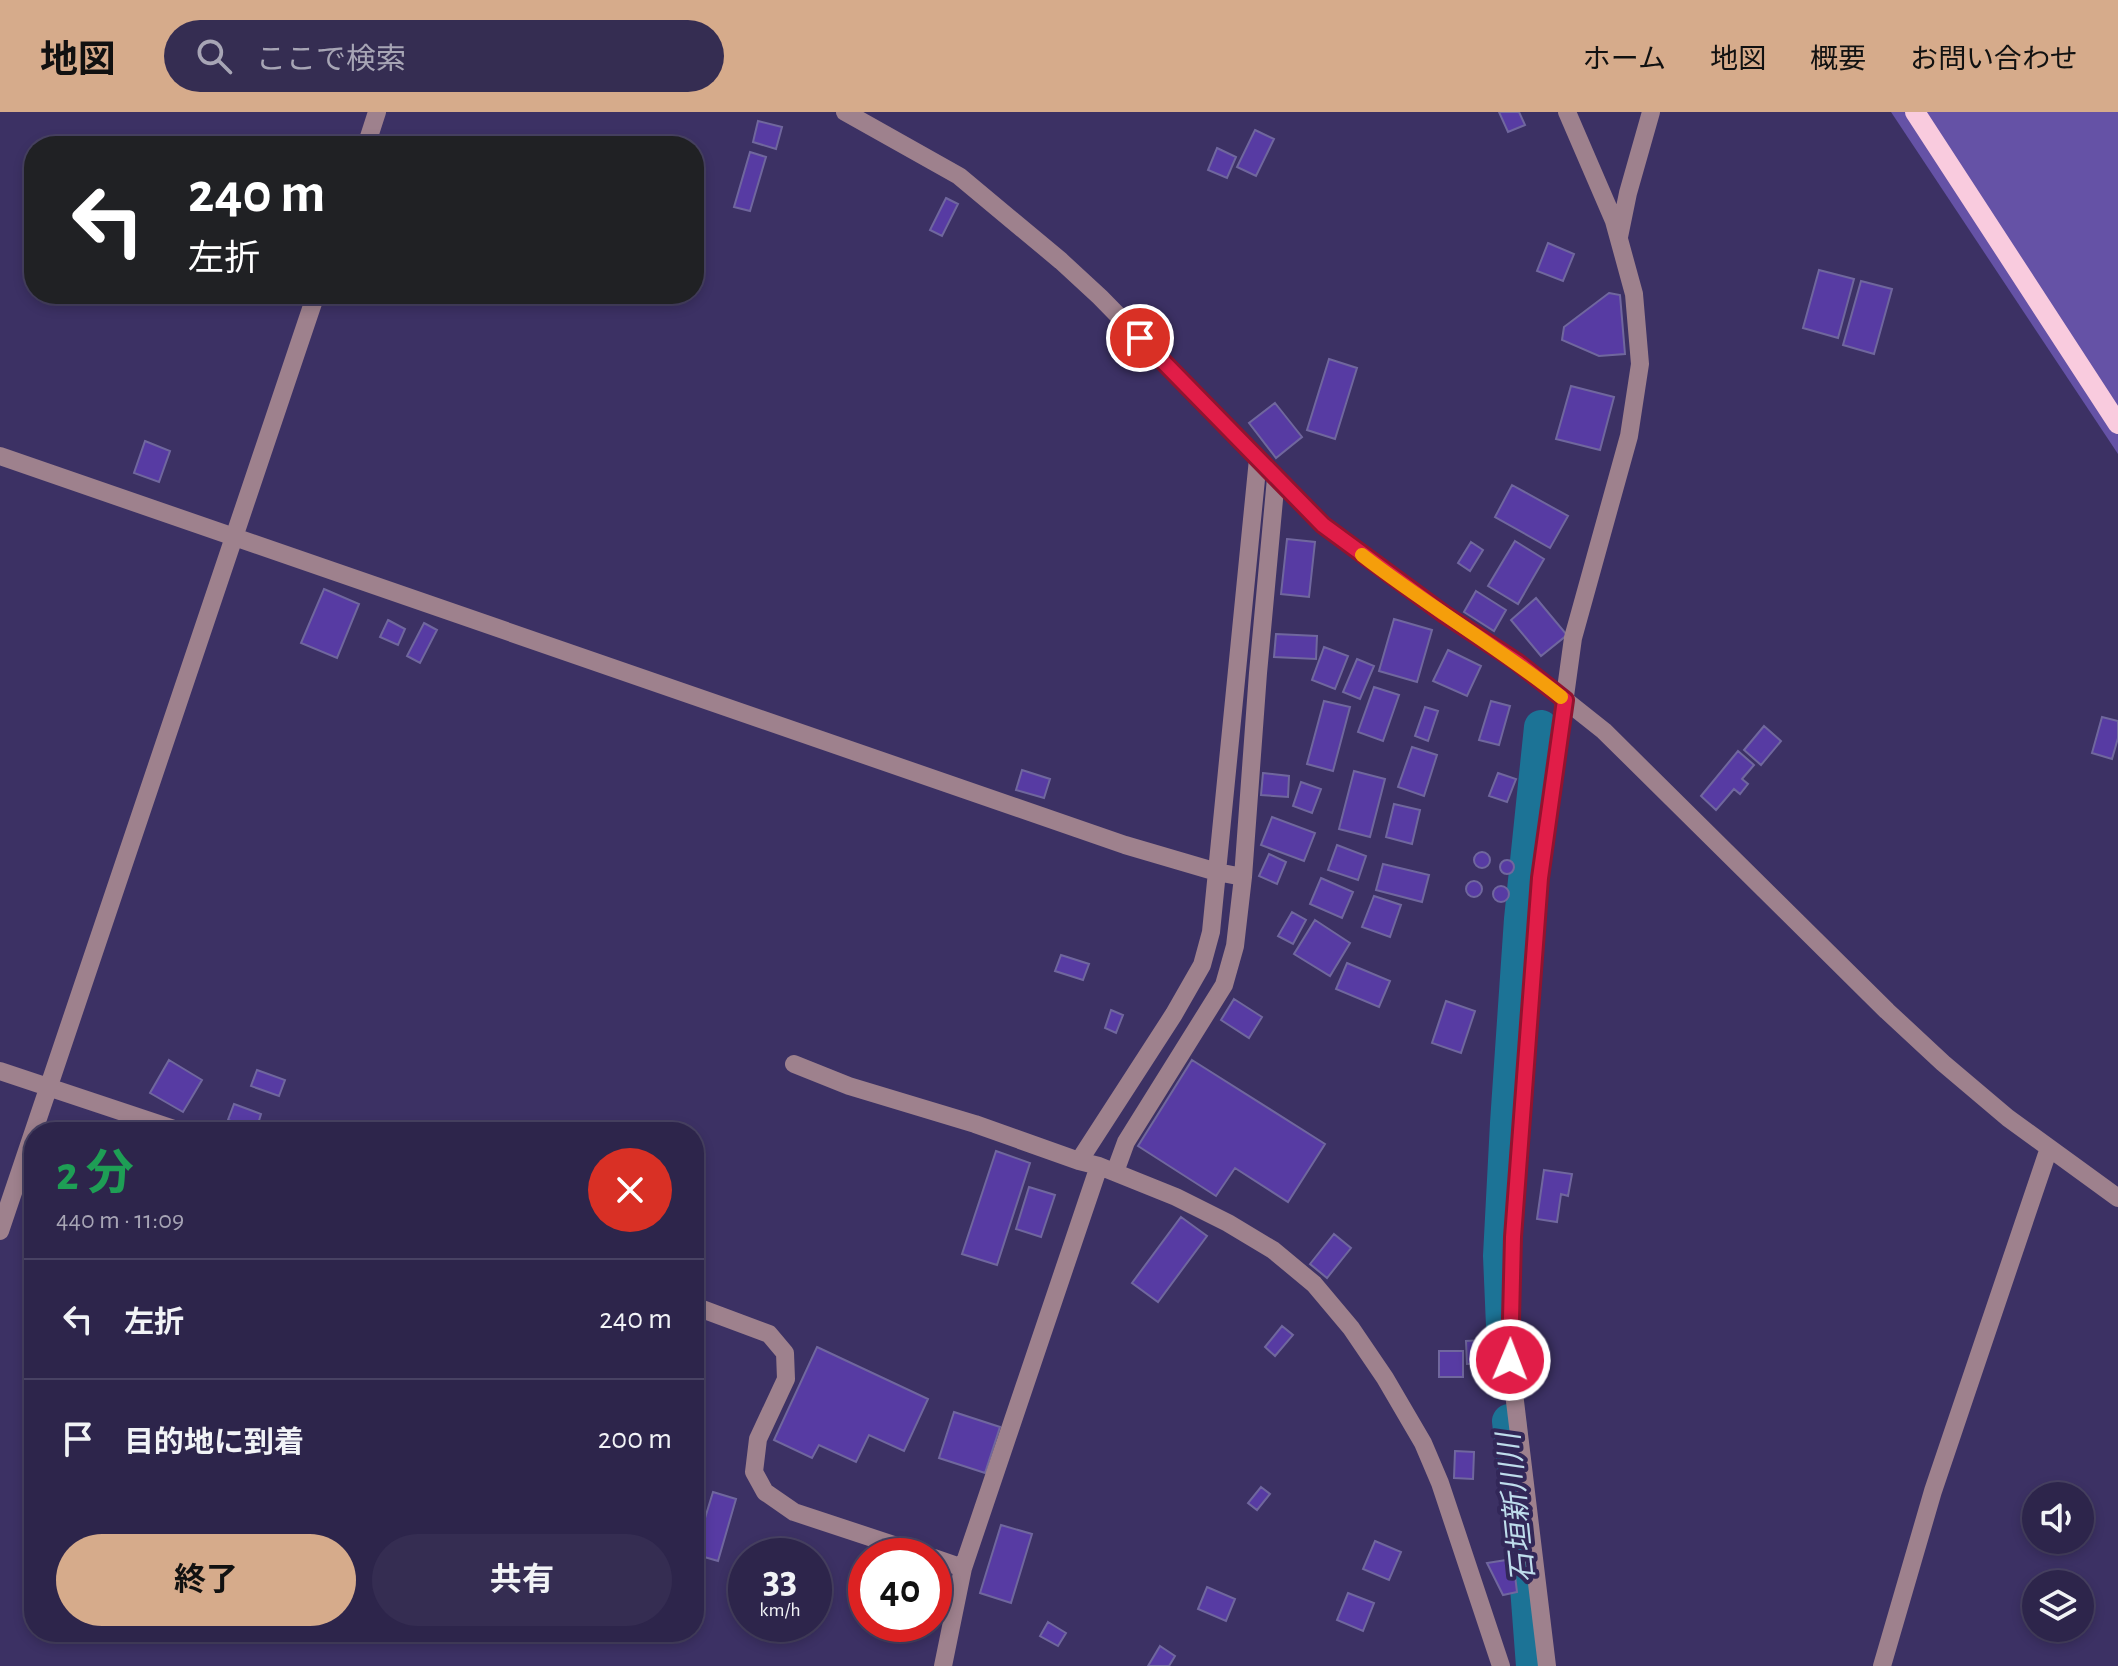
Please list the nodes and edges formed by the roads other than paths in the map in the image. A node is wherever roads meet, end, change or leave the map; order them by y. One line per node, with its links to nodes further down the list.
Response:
1 (377, 112): 6 (street)
2 (845, 112): 11 (street)
3 (1567, 112): 7 (street)
4 (1651, 112): 7 (street)
5 (1915, 112): 9 (main road)
6 (369, 136)
7 (1618, 241): 14 (street)
8 (313, 304): 13 (street)
9 (2118, 424)
10 (0, 456): 13 (street)
11 (1258, 459): 12 (street); 15 (street)
12 (1276, 478): 14 (street); 16 (street)
13 (235, 536): 15 (street); 19 (street)
14 (1565, 700): 22 (street); 34 (street)
15 (1217, 872): 16 (street); 24 (street)
16 (1243, 877): 25 (street)
17 (794, 1064): 24 (street)
18 (0, 1071): 19 (street)
19 (47, 1087): 20 (street); 21 (street)
20 (36, 1122)
21 (153, 1122)
22 (2049, 1148): 26 (street); 35 (street)
23 (24, 1157): 27 (street)
24 (1079, 1161): 25 (street)
25 (1107, 1169): 31 (street); 33 (street)
26 (2118, 1198)
27 (0, 1231)
28 (704, 1310): 29 (street)
29 (873, 1538)
30 (952, 1564): 31 (street)
31 (963, 1568): 32 (street)
32 (943, 1666)
33 (1501, 1666)
34 (1547, 1666)
35 (1882, 1666)

